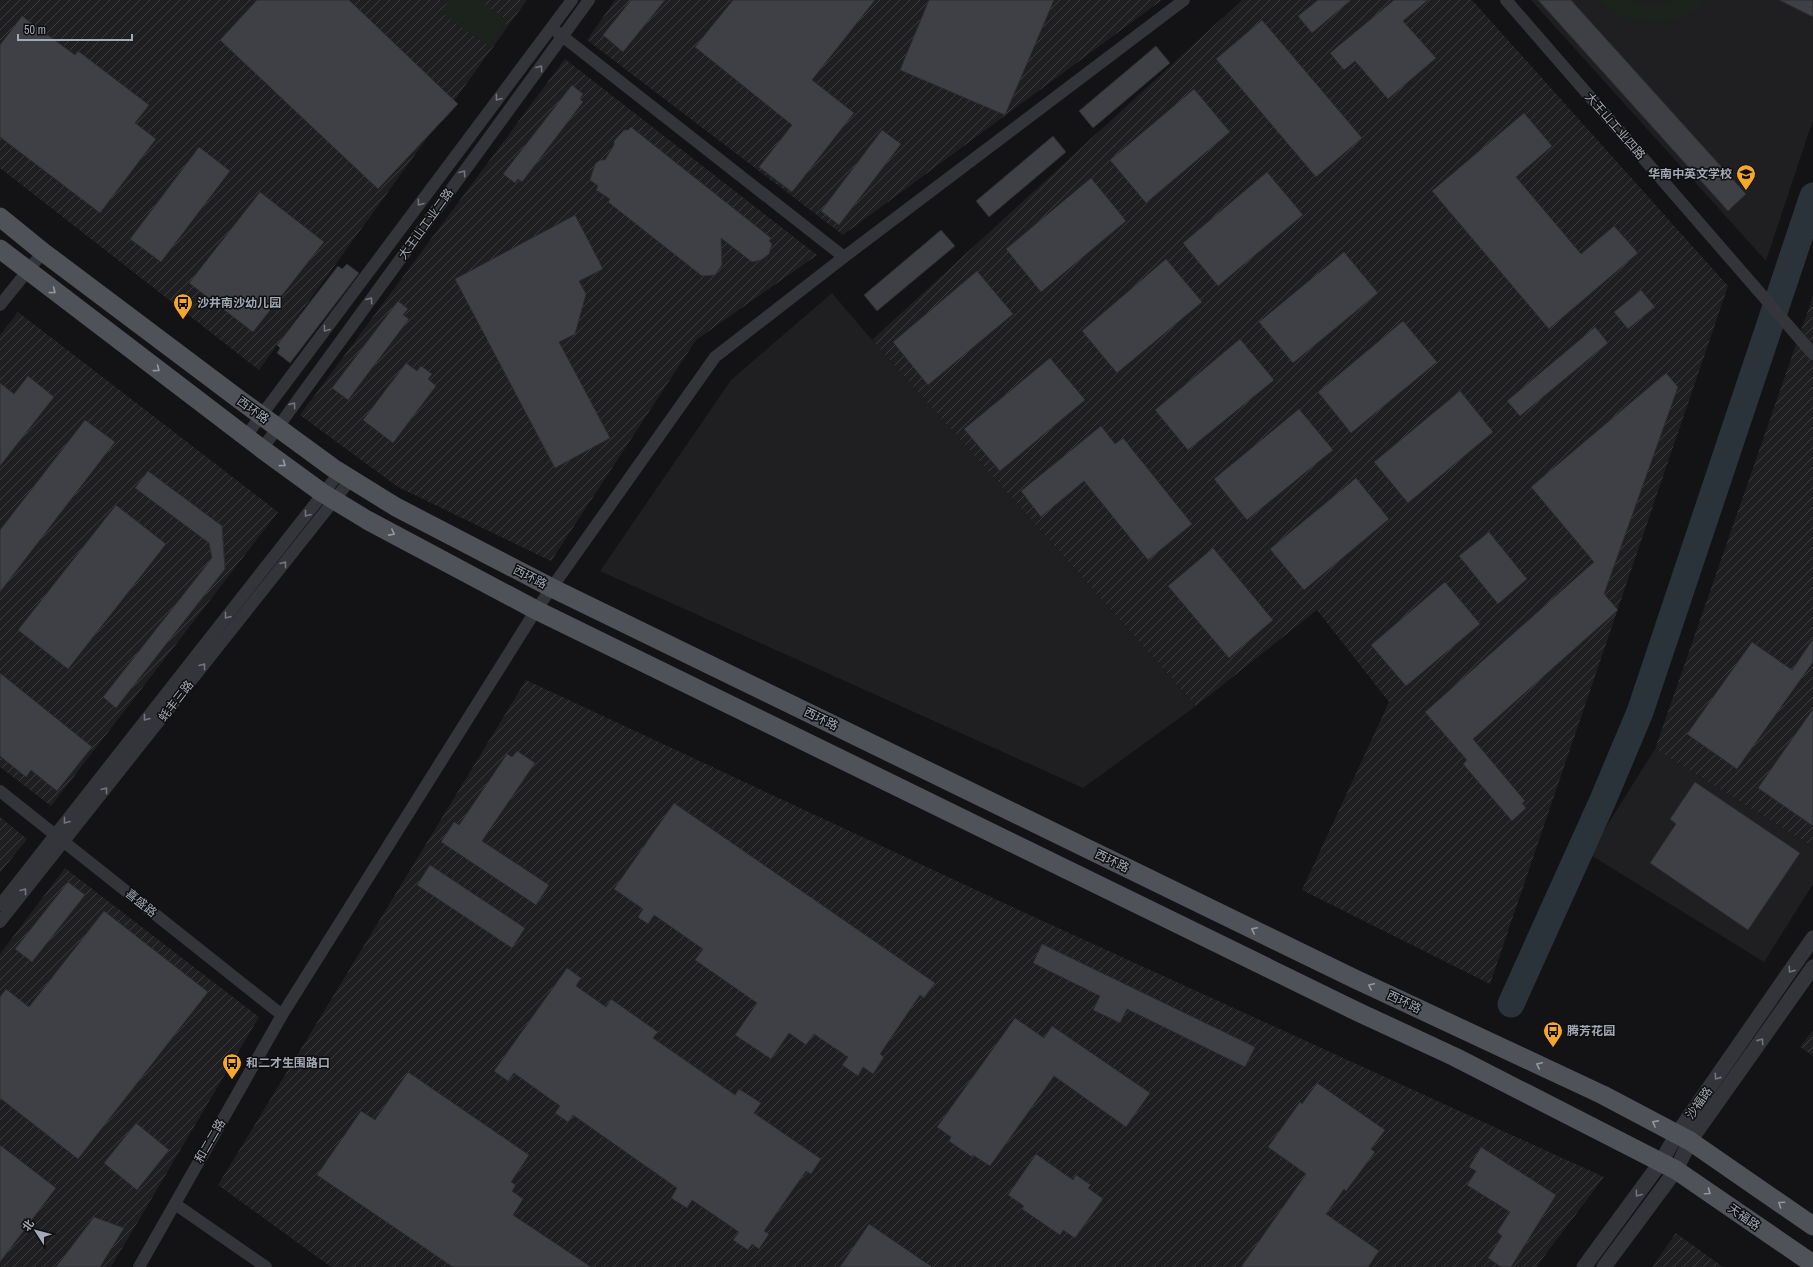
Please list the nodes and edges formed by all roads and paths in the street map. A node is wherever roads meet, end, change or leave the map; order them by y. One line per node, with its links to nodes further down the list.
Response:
1 (572, 0): 5 (street, 大王山工业二路)
2 (590, 0): 6 (street, 大王山工业二路)
3 (1184, 0): 10 (street, 和二二路)
4 (1506, 0): 13 (street, 大王山工业四路)
5 (551, 27): 6 (street); 14 (street, 大王山工业二路, one-way to 14)
6 (563, 36): 10 (street); 15 (street, 大王山工业二路, one-way to 6)
7 (0, 217): 9 (main road, 西环路)
8 (0, 249): 11 (main road, 西环路)
9 (43, 252): 11 (street); 14 (main road, 西环路)
10 (844, 257): 20 (street, 和二二路)
11 (27, 271): 12 (street); 16 (main road, 西环路, one-way to 16)
12 (0, 305)
13 (1813, 354)
14 (261, 416): 15 (main road, 西环路); 16 (street, 大王山工业二路)
15 (277, 427): 17 (street, 大王山工业二路); 18 (main road, 西环路)
16 (246, 436): 17 (main road, 西环路)
17 (262, 448): 19 (main road, 西环路, one-way to 19)
18 (345, 476): 19 (street, 蚝丰三路); 20 (main road, 西环路)
19 (329, 496): 21 (main road, 西环路, one-way to 21); 23 (street, 蚝丰三路)
20 (552, 588): 21 (street, 和二二路); 29 (main road, 西环路, one-way to 20)
21 (536, 610): 28 (street, 和二二路); 30 (main road, 西环路)
22 (0, 791): 23 (street, 喜盛路)
23 (59, 838): 24 (street, 蚝丰三路); 25 (street, 蚝丰三路, one-way to 23); 28 (street, 喜盛路)
24 (0, 905)
25 (0, 922)
26 (1813, 938): 29 (street, 沙福路, one-way to 29)
27 (1813, 967): 29 (street, 沙福路, one-way to 27)
28 (282, 1015): 31 (street, 和二二路)
29 (1683, 1138): 30 (street, 沙福路); 32 (main road, one-way to 29)
30 (1668, 1166): 33 (main road, 天福路, one-way to 33); 36 (street, 沙福路, one-way to 36); 37 (street, 沙福路)
31 (175, 1204): 34 (street, 和二二路); 35 (street)
32 (1813, 1226)
33 (1813, 1264)
34 (139, 1267)
35 (266, 1267)
36 (1584, 1267)
37 (1604, 1267)

